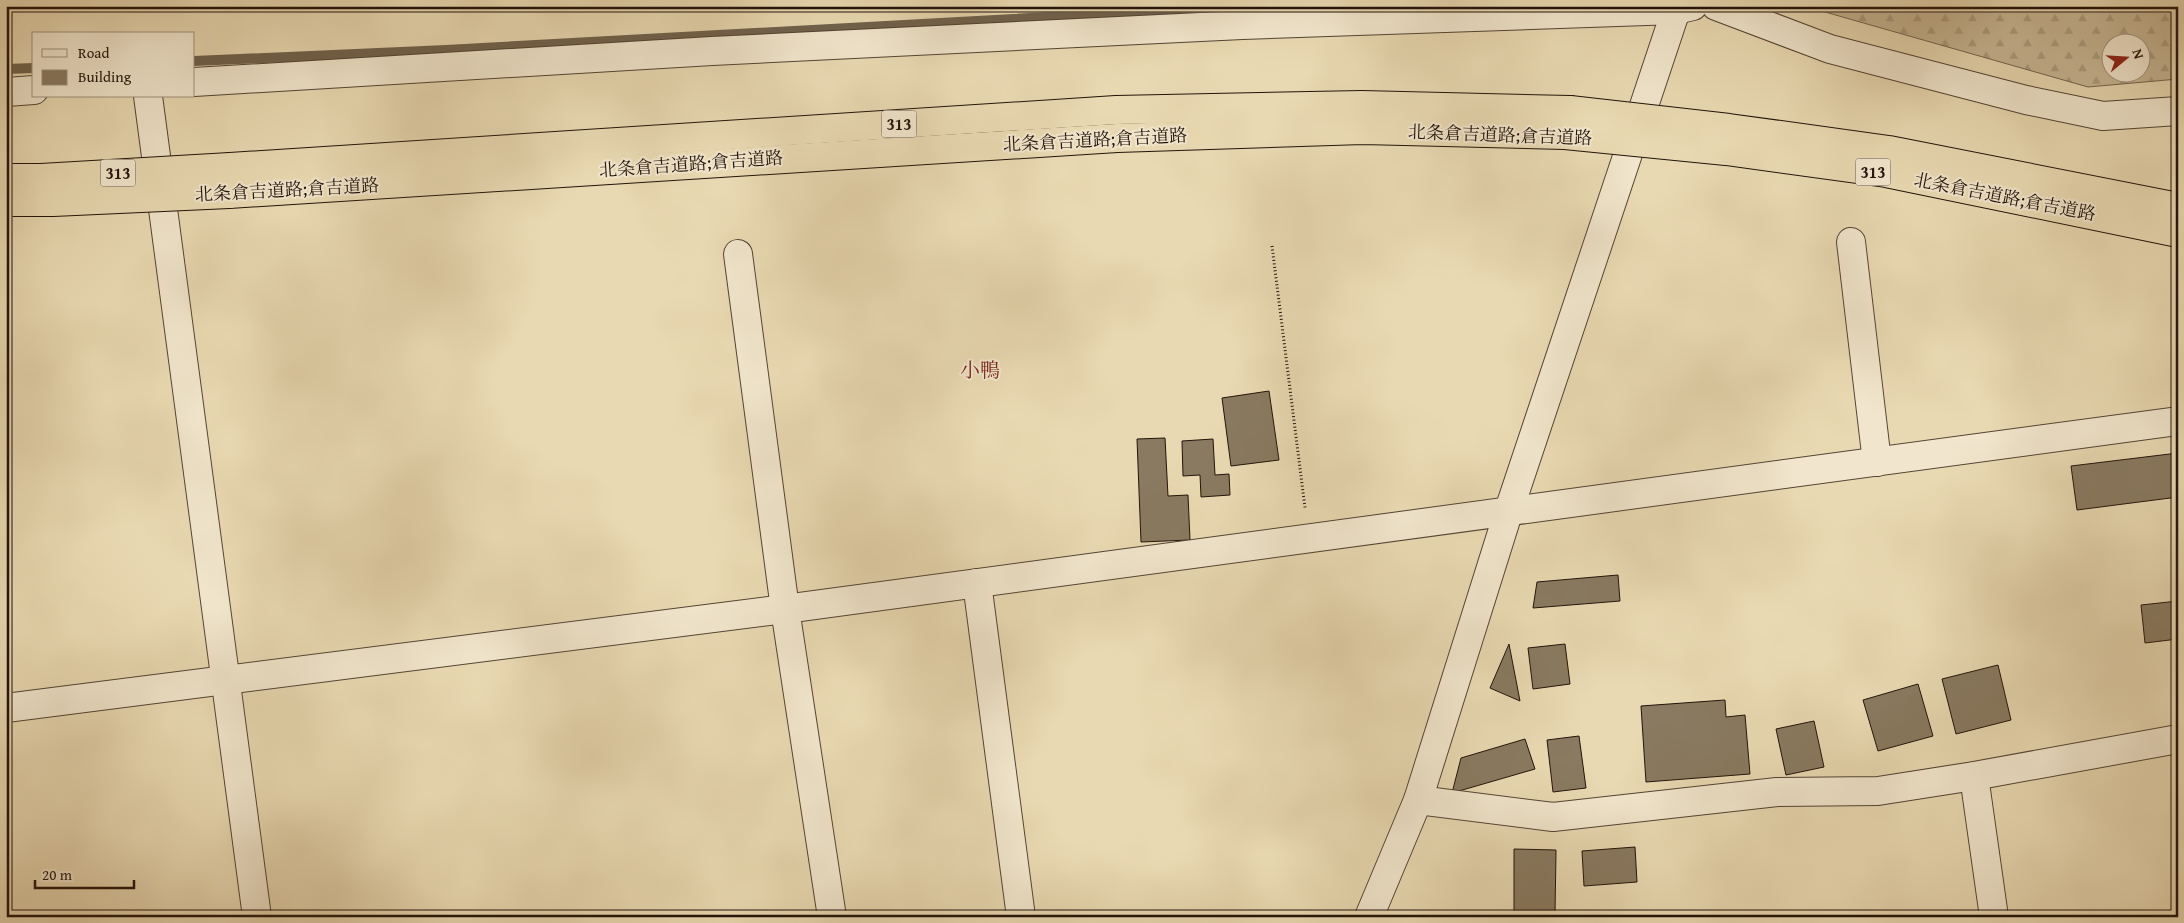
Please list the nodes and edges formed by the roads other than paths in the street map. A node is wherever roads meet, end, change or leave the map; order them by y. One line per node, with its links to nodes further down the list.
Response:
1 (1716, 6): 7 (street)
2 (1685, 8): 3 (street); 18 (street)
3 (195, 82)
4 (32, 90): 5 (street)
5 (6, 92)
6 (148, 98): 21 (street)
7 (2178, 111)
8 (1567, 123): 10 (highway, 北条倉吉道路;倉吉道路 / 313); 12 (highway, 北条倉吉道路;倉吉道路 / 313, bridge); 13 (highway, 北条倉吉道路;倉吉道路 / 313, bridge)
9 (6, 178): 10 (highway, 北条倉吉道路;倉吉道路 / 313, bridge)
10 (230, 180): 11 (highway, 北条倉吉道路;倉吉道路 / 313, bridge)
11 (6, 202)
12 (2178, 207)
13 (2178, 233)
14 (1850, 242): 17 (street)
15 (738, 254): 20 (street)
16 (2178, 421): 17 (street)
17 (1878, 462): 18 (street)
18 (1509, 510): 19 (street); 25 (street)
19 (977, 583): 20 (street); 28 (street)
20 (785, 609): 21 (street); 27 (street)
21 (226, 680): 22 (street); 26 (street)
22 (6, 708)
23 (2178, 739): 24 (street)
24 (1974, 776): 25 (street); 30 (street)
25 (1418, 800): 29 (street)
26 (257, 917)
27 (832, 917)
28 (1021, 917)
29 (1369, 917)
30 (1994, 917)

